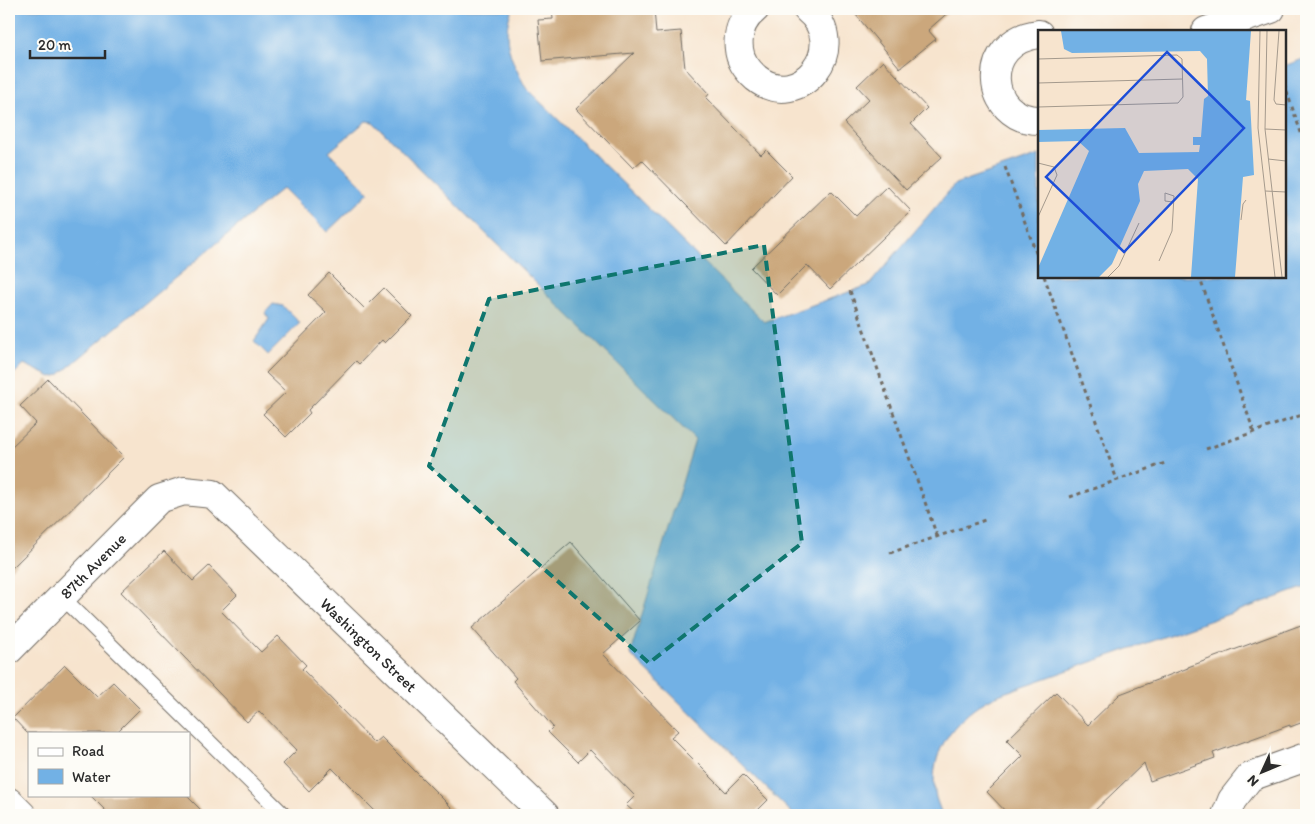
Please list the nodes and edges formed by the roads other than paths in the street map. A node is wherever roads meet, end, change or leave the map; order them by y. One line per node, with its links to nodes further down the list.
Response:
1 (754, 9): 2 (street)
2 (807, 9)
3 (1271, 9): 4 (street)
4 (1209, 30)
5 (1038, 34): 6 (street)
6 (1038, 120)
7 (184, 491): 8 (street, 87th Avenue); 14 (street, Washington Street)
8 (62, 596): 9 (street, 87th Avenue); 13 (lane)
9 (9, 650)
10 (1306, 757): 15 (street)
11 (9, 802): 12 (street)
12 (22, 815)
13 (284, 815)
14 (545, 815)
15 (1226, 815)

